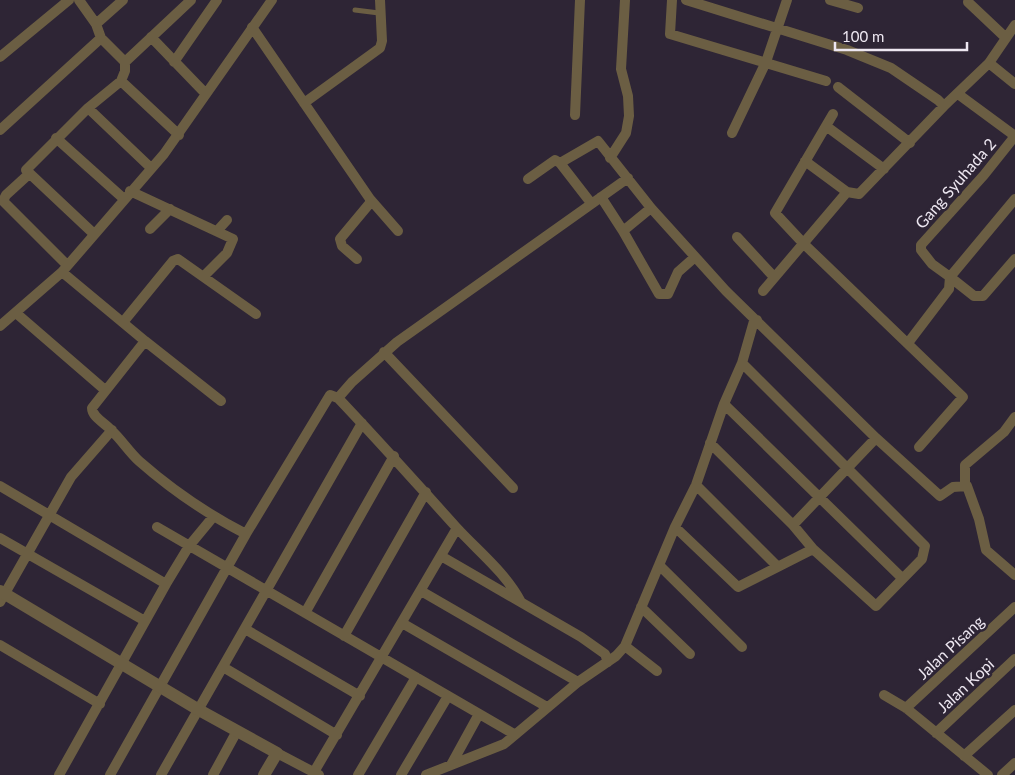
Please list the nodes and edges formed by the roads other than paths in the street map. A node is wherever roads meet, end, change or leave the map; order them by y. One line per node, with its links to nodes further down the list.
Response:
1 (69, 0): 25 (street)
2 (79, 0): 18 (street)
3 (123, 0): 18 (street)
4 (192, 0): 22 (street)
5 (217, 0): 27 (street)
6 (272, 0): 20 (street)
7 (380, 0): 17 (street)
8 (580, 0): 40 (street)
9 (625, 0): 48 (street)
10 (672, 0): 28 (street)
11 (686, 0): 21 (street)
12 (787, 0): 21 (street)
13 (830, 0): 15 (street)
14 (968, 2): 23 (street)
15 (858, 8)
16 (355, 10): 17 (lane)
17 (379, 13): 36 (street)
18 (96, 24): 24 (street)
19 (1015, 25): 23 (street)
20 (252, 27): 34 (street); 36 (street)
21 (778, 27): 28 (street); 37 (street)
22 (151, 37): 26 (street); 27 (street)
23 (1005, 37): 29 (street)
24 (101, 38): 26 (street); 42 (street)
25 (0, 57)
26 (125, 62): 30 (street)
27 (174, 62): 34 (street)
28 (766, 62): 31 (street); 43 (street)
29 (989, 63): 32 (street); 35 (street)
30 (121, 80): 38 (street); 44 (street)
31 (826, 82)
32 (1015, 84)
33 (838, 87): 47 (street)
34 (205, 93): 44 (street)
35 (958, 94): 37 (street); 45 (street)
36 (304, 104): 59 (street)
37 (944, 106): 47 (street)
38 (88, 108): 46 (street); 51 (street)
39 (833, 114): 41 (street)
40 (575, 115)
41 (826, 126): 49 (street); 52 (street)
42 (0, 130)
43 (732, 133)
44 (179, 135): 51 (street)
45 (1015, 136): 78 (street, Gang Syuhada 2)
46 (56, 138): 53 (street); 57 (street)
47 (910, 143): 52 (street)
48 (610, 158): 50 (street); 54 (street)
49 (805, 161): 56 (street); 71 (street)
50 (560, 163): 55 (street); 61 (street)
51 (151, 168): 57 (street)
52 (884, 169): 56 (street)
53 (29, 174): 69 (street); 75 (street)
54 (628, 178): 58 (street); 62 (street)
55 (528, 179)
56 (848, 192): 71 (street)
57 (127, 195): 63 (street); 69 (street)
58 (601, 197): 61 (street); 68 (street)
59 (370, 198): 67 (street); 73 (street)
60 (1015, 199): 78 (street)
61 (591, 203): 87 (street)
62 (651, 208): 68 (street); 72 (street)
63 (170, 209): 65 (street); 66 (street)
64 (227, 220): 66 (street)
65 (150, 229)
66 (217, 231): 76 (street)
67 (398, 231)
68 (623, 231): 72 (street)
69 (94, 234): 75 (street)
70 (738, 237): 77 (street)
71 (804, 243): 77 (street); 86 (street)
72 (695, 257): 82 (street)
73 (357, 259)
74 (1015, 259): 78 (street)
75 (65, 268): 80 (street); 83 (street)
76 (204, 276): 81 (street); 83 (street)
77 (774, 277): 79 (street)
78 (950, 277): 86 (street)
79 (763, 290)
80 (16, 314): 84 (street); 89 (street)
81 (256, 314)
82 (757, 320): 88 (street); 96 (street)
83 (124, 321): 85 (street)
84 (0, 326)
85 (145, 341): 89 (street); 91 (street)
86 (908, 343): 98 (street)
87 (384, 352): 90 (street); 104 (street)
88 (742, 363): 92 (street); 100 (street)
89 (106, 390): 95 (street)
90 (338, 398): 94 (street); 113 (street)
91 (221, 401)
92 (724, 404): 97 (street); 106 (street)
93 (1015, 417): 101 (street)
94 (362, 424): 99 (street); 126 (street)
95 (112, 430): 107 (street); 108 (street)
96 (876, 438): 100 (street); 101 (street)
97 (710, 443): 102 (street); 109 (street)
98 (919, 447)
99 (394, 456): 105 (street); 131 (street)
100 (849, 468): 106 (street); 123 (street)
101 (965, 484): 122 (street)
102 (696, 485): 111 (street); 120 (street)
103 (0, 486): 107 (street)
104 (514, 488)
105 (426, 492): 112 (street); 135 (street)
106 (820, 498): 109 (street); 123 (street)
107 (50, 516): 117 (street); 124 (street)
108 (213, 517): 113 (street); 115 (street)
109 (794, 525): 116 (street)
110 (157, 527): 115 (street)
111 (675, 527): 119 (street); 120 (street)
112 (457, 528): 118 (street); 128 (street)
113 (246, 534): 121 (street)
114 (0, 538): 117 (street)
115 (189, 546): 121 (street); 124 (street)
116 (813, 549): 120 (street); 123 (street)
117 (28, 554): 127 (street); 132 (street)
118 (441, 556): 125 (street); 128 (street)
119 (659, 565): 129 (street); 138 (street)
120 (777, 566)
121 (228, 568): 126 (street); 148 (street)
122 (1015, 576)
123 (902, 578)
124 (166, 584): 132 (street)
125 (421, 591): 133 (street); 147 (street)
126 (267, 592): 131 (street); 134 (street)
127 (2, 596): 143 (street)
128 (521, 602): 142 (street)
129 (641, 607): 137 (street); 139 (street)
130 (1015, 607): 154 (street, Jalan Pisang)
131 (306, 613): 135 (street)
132 (145, 621): 143 (street)
133 (402, 623): 140 (street); 153 (street)
134 (245, 629): 144 (street); 150 (street)
135 (344, 636): 140 (street)
136 (0, 646): 152 (street)
137 (625, 646): 142 (street); 145 (street)
138 (742, 647)
139 (690, 654)
140 (382, 656): 146 (street); 150 (street)
141 (1015, 658): 159 (street, Jalan Kopi)
142 (608, 662): 147 (street)
143 (122, 664): 148 (street); 152 (street)
144 (223, 667): 155 (street); 160 (street)
145 (657, 671)
146 (416, 677): 151 (street); 172 (street)
147 (578, 682): 153 (street)
148 (160, 686): 155 (street); 168 (street)
149 (884, 695): 154 (street)
150 (360, 696): 160 (street)
151 (448, 696): 157 (street); 173 (street)
152 (100, 704): 167 (street)
153 (547, 707): 161 (street)
154 (906, 708): 159 (street)
155 (199, 710): 158 (street); 169 (street)
156 (1015, 710): 163 (street)
157 (479, 714): 161 (street); 165 (street)
158 (238, 731): 162 (street); 170 (street)
159 (936, 733): 163 (street)
160 (337, 734): 166 (street)
161 (514, 734): 165 (street)
162 (278, 753): 166 (street); 171 (street)
163 (964, 756): 175 (street)
164 (1015, 763): 176 (street)
165 (451, 765): 174 (street)
166 (317, 774)
167 (59, 775)
168 (110, 775)
169 (161, 775)
170 (213, 775)
171 (264, 775)
172 (358, 775)
173 (401, 775)
174 (426, 775)
175 (988, 775)
176 (1002, 775)

